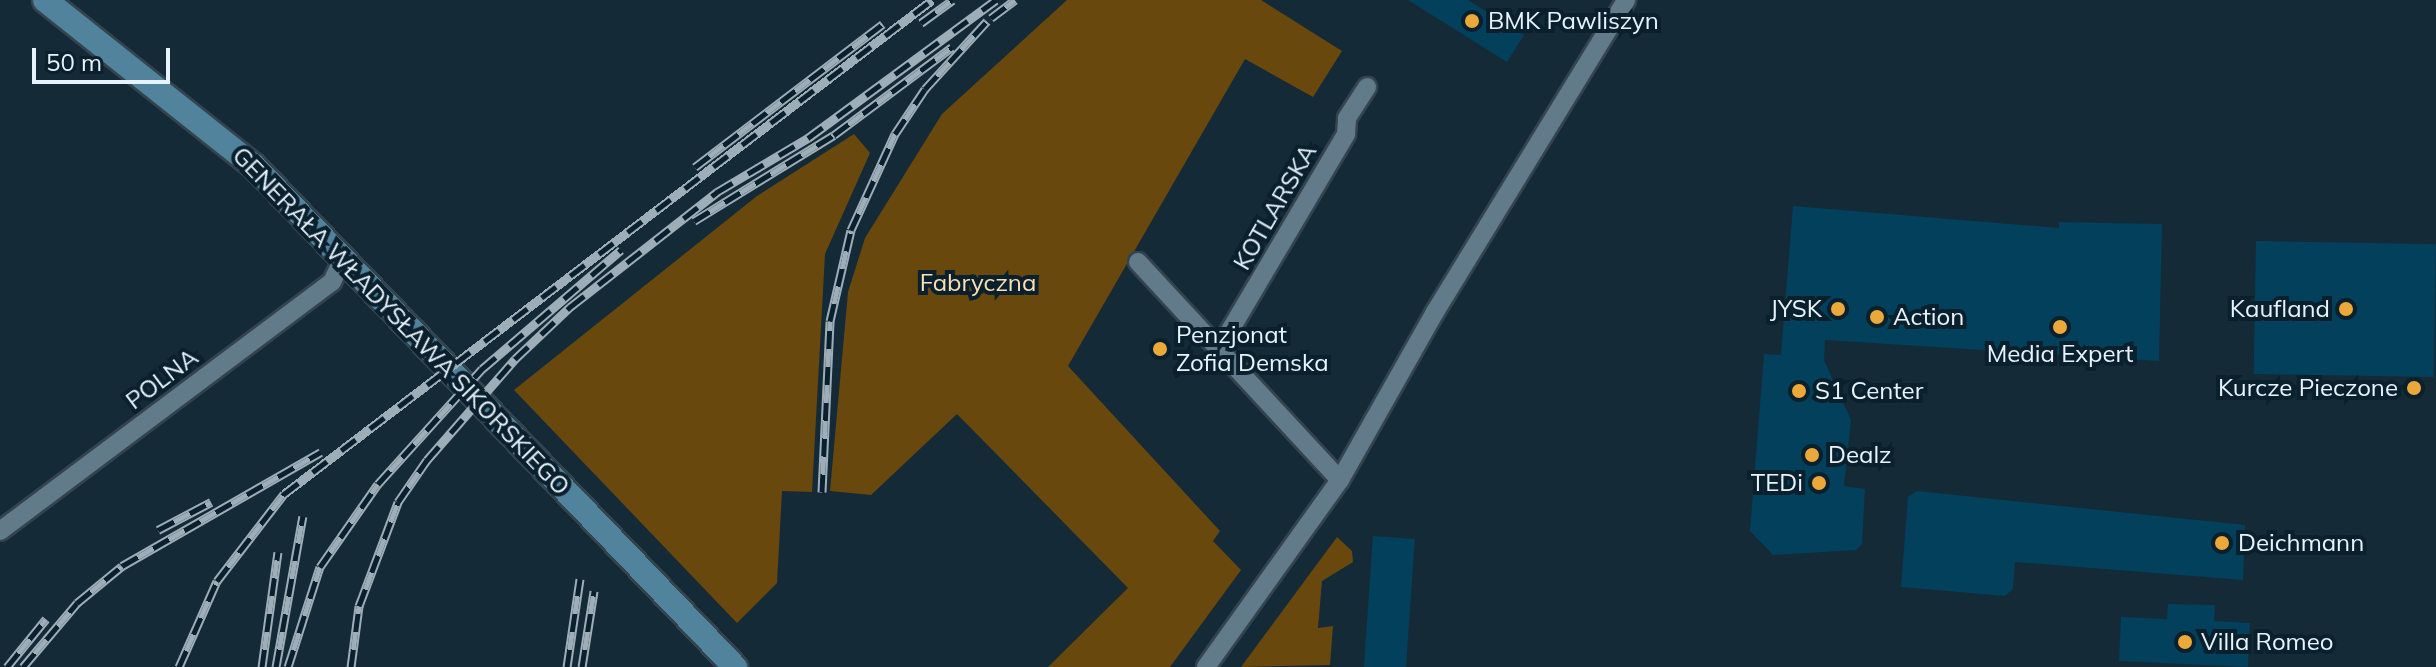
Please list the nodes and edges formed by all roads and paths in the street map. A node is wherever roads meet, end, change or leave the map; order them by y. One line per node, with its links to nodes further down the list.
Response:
1 (45, 0): 4 (main road, GENERAŁA WŁADYSŁAWA SIKORSKIEGO)
2 (1626, 0): 7 (street)
3 (1367, 87): 6 (street, KOTLARSKA)
4 (343, 258): 8 (street, POLNA); 9 (main road, GENERAŁA WŁADYSŁAWA SIKORSKIEGO)
5 (1138, 262): 6 (street)
6 (1219, 349): 7 (street)
7 (1340, 480): 10 (street)
8 (0, 531)
9 (735, 667)
10 (1206, 667)

